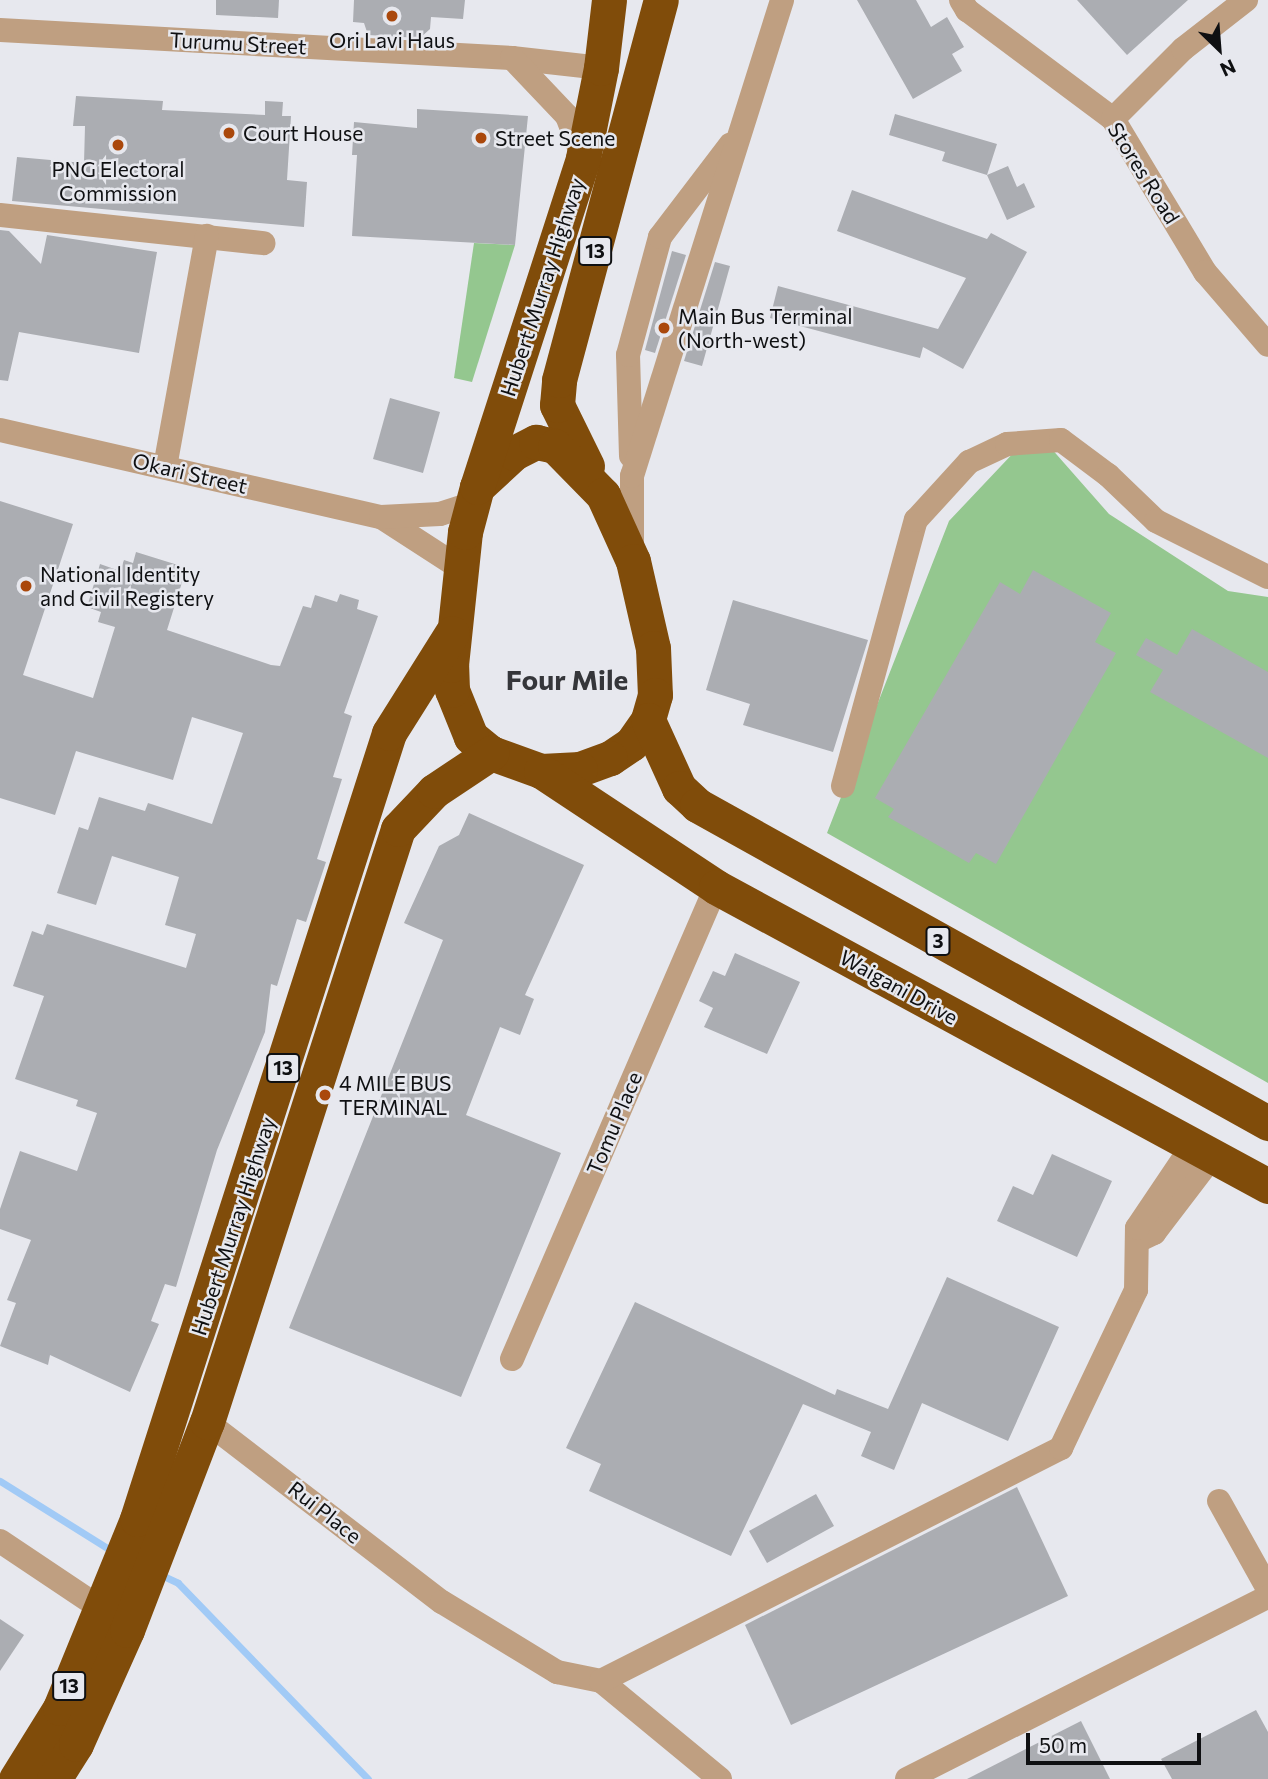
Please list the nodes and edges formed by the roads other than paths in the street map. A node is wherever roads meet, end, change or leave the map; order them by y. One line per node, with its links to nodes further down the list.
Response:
1 (608, 0): 8 (highway, Hubert Murray Highway / 13)
2 (661, 0): 20 (highway, Hubert Murray Highway / 13)
3 (782, 0): 10 (street)
4 (961, 0): 9 (street, Stores Road)
5 (1246, 0): 9 (street)
6 (0, 30): 7 (street, Turumu Street)
7 (512, 58): 8 (street, Turumu Street); 11 (street)
8 (601, 68): 11 (highway, Hubert Murray Highway / 13)
9 (1113, 119): 15 (street, Stores Road)
10 (741, 131): 18 (street); 18 (street)
11 (583, 158): 19 (highway, Hubert Murray Highway / 13)
12 (0, 215): 13 (street)
13 (207, 236): 14 (street); 17 (street)
14 (264, 243)
15 (1268, 345)
16 (0, 430): 17 (street, Okari Street)
17 (165, 467): 21 (street, Okari Street)
18 (632, 476): 22 (street)
19 (475, 495): 20 (highway, 13); 21 (street, Okari Street); 23 (highway, 13)
20 (603, 495): 22 (highway, 13)
21 (381, 517): 23 (street, Okari Street)
22 (633, 561): 26 (highway, 13)
23 (463, 570): 25 (highway, 13)
24 (1268, 577): 29 (street)
25 (454, 630): 27 (highway, 13); 37 (highway, Hubert Murray Highway / 13)
26 (648, 720): 28 (highway, 13); 31 (highway, 3)
27 (491, 753): 28 (highway, 13); 35 (highway, Hubert Murray Highway / 13)
28 (541, 771): 30 (highway, Waigani Drive)
29 (843, 786)
30 (716, 887): 32 (highway, Waigani Drive); 34 (street, Tomu Place)
31 (1268, 1123)
32 (1202, 1152): 33 (highway, Waigani Drive); 42 (street)
33 (1268, 1186)
34 (512, 1359)
35 (207, 1422): 37 (highway, Hubert Murray Highway / 13); 42 (street, Rui Place)
36 (1219, 1501): 39 (street)
37 (150, 1525): 40 (highway, Hubert Murray Highway / 13)
38 (0, 1541): 40 (street)
39 (1268, 1590)
40 (118, 1595): 43 (highway, Hubert Murray Highway / 13); 44 (highway, Hubert Murray Highway / 13)
41 (1268, 1597): 46 (street)
42 (601, 1681): 45 (street)
43 (16, 1779)
44 (54, 1779)
45 (720, 1779)
46 (906, 1779)

